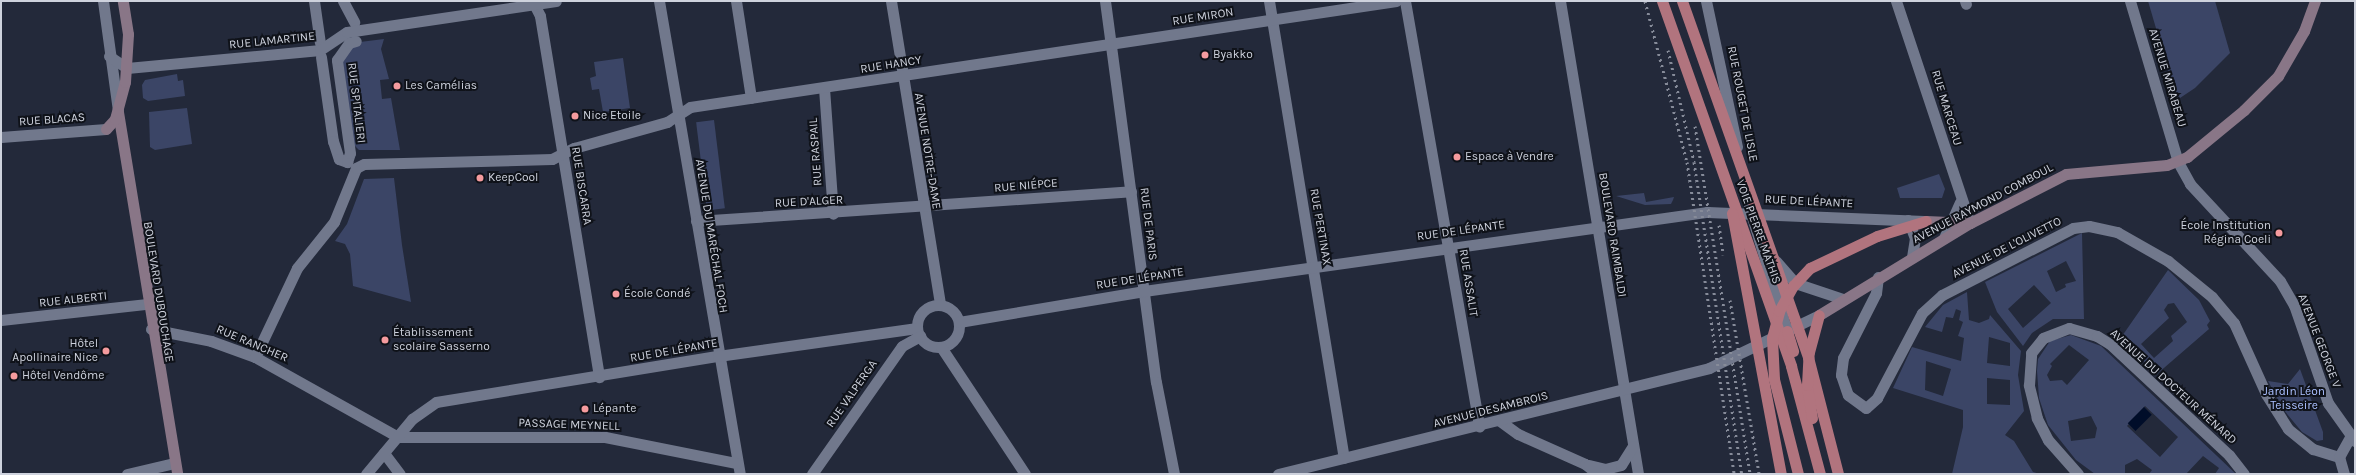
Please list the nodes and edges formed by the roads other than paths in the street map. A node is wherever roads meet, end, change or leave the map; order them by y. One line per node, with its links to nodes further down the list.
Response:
1 (102, 1): 26 (street, BOULEVARD DUBOUCHAGE)
2 (123, 1): 28 (main road, BOULEVARD DUBOUCHAGE)
3 (314, 1): 24 (street)
4 (343, 1): 22 (street)
5 (556, 1): 20 (street, RUE LAMARTINE)
6 (659, 1): 33 (street, AVENUE DU MARÉCHAL FOCH)
7 (736, 1): 31 (street)
8 (891, 1): 29 (street, AVENUE NOTRE-DAME)
9 (1105, 1): 25 (street, RUE DE PARIS)
10 (1269, 1): 21 (street, RUE PERTINAX)
11 (1396, 1): 21 (street, RUE MIRON)
12 (1405, 1): 51 (street, RUE ASSALIT)
13 (1560, 1): 49 (street, BOULEVARD RAIMBALDI)
14 (1662, 1): 38 (highway, VOIE PIERRE MATHIS)
15 (1682, 1): 95 (highway, VOIE PIERRE MATHIS)
16 (1706, 1): 42 (street, RUE ROUGET DE LISLE)
17 (1896, 1): 40 (street, RUE MARCEAU)
18 (2130, 1): 37 (street, AVENUE MIRABEAU)
19 (2315, 1): 37 (main road)
20 (534, 3): 28 (street, RUE LAMARTINE); 36 (street, RUE BISCARRA)
21 (1272, 21): 25 (street, RUE MIRON); 53 (street, RUE PERTINAX)
22 (354, 22)
23 (356, 41): 27 (street, RUE SPITALIERI)
24 (320, 43)
25 (1110, 45): 29 (street, RUE HANCY); 39 (street, RUE DE PARIS)
26 (109, 56): 28 (street); 32 (street, BOULEVARD DUBOUCHAGE)
27 (321, 57)
28 (127, 68): 32 (main road, BOULEVARD DUBOUCHAGE)
29 (902, 77): 30 (street, RUE HANCY); 41 (street, AVENUE NOTRE-DAME)
30 (824, 88): 31 (street, RUE HANCY); 43 (street, RUE RASPAIL)
31 (751, 98): 33 (street, RUE HANCY)
32 (118, 112): 34 (main road, BOULEVARD DUBOUCHAGE); 57 (main road, BOULEVARD DUBOUCHAGE)
33 (678, 116): 36 (street, RUE HANCY); 44 (street, AVENUE DU MARÉCHAL FOCH)
34 (106, 129): 35 (street, RUE BLACAS)
35 (1, 137)
36 (562, 154): 67 (street, RUE HANCY); 69 (street, RUE BISCARRA)
37 (2178, 162): 48 (main road, AVENUE RAYMOND COMBOUL); 74 (street, AVENUE GEORGE V)
38 (1727, 187): 92 (highway); 94 (highway, VOIE PIERRE MATHIS)
39 (1131, 191): 41 (street, RUE NIÉPCE); 55 (street, RUE DE PARIS)
40 (1960, 202): 46 (street); 48 (street, RUE MARCEAU)
41 (923, 207): 43 (street, RUE D'ALGER); 58 (street, AVENUE NOTRE-DAME)
42 (1750, 213): 47 (street, RUE DE LÉPANTE); 49 (street, RUE DE LÉPANTE); 56 (street); 63 (street)
43 (833, 214): 44 (street, RUE D'ALGER)
44 (696, 221): 66 (street, AVENUE DU MARÉCHAL FOCH)
45 (1926, 221): 46 (main road); 47 (highway)
46 (1952, 222): 48 (main road); 50 (street)
47 (1910, 223): 52 (street); 93 (highway)
48 (1970, 224): 50 (main road, AVENUE RAYMOND COMBOUL)
49 (1597, 225): 51 (street, RUE DE LÉPANTE); 70 (street, BOULEVARD RAIMBALDI)
50 (1944, 238): 52 (main road, AVENUE RAYMOND COMBOUL)
51 (1449, 246): 53 (street, RUE DE LÉPANTE); 72 (street, RUE ASSALIT)
52 (1912, 257): 54 (main road, AVENUE RAYMOND COMBOUL)
53 (1314, 267): 55 (street, RUE DE LÉPANTE); 78 (street, RUE PERTINAX)
54 (1878, 277): 56 (main road, AVENUE RAYMOND COMBOUL); 77 (street, AVENUE DE L'OLIVETTO)
55 (1144, 291): 61 (street, RUE DE LÉPANTE); 88 (street, RUE DE PARIS)
56 (1843, 299): 59 (main road, AVENUE RAYMOND COMBOUL)
57 (147, 304): 60 (street, RUE ALBERTI); 62 (main road, BOULEVARD DUBOUCHAGE)
58 (940, 305): 61 (street); 64 (street)
59 (1819, 315): 63 (street, AVENUE RAYMOND COMBOUL); 63 (highway)
60 (1, 320)
61 (959, 322): 65 (street)
62 (151, 329): 67 (street, RUE RANCHER); 81 (main road, BOULEVARD DUBOUCHAGE)
63 (1787, 331): 68 (street, AVENUE RAYMOND COMBOUL)
64 (919, 332): 65 (street); 66 (street, RUE DE LÉPANTE); 86 (street, RUE VALPERGA)
65 (942, 347): 87 (street)
66 (718, 356): 69 (street, RUE DE LÉPANTE); 79 (street, AVENUE DU MARÉCHAL FOCH)
67 (255, 357): 73 (street, RUE RANCHER)
68 (1709, 368): 70 (street, AVENUE DESAMBROIS)
69 (599, 377): 73 (street, RUE DE LÉPANTE)
70 (1624, 389): 71 (street, AVENUE DESAMBROIS); 75 (street, BOULEVARD RAIMBALDI)
71 (1500, 421): 72 (street, AVENUE DESAMBROIS); 80 (street)
72 (1479, 427): 78 (street, AVENUE DESAMBROIS)
73 (398, 437): 76 (street); 79 (street, PASSAGE MEYNELL)
74 (2353, 439): 77 (street)
75 (1633, 446): 80 (street); 91 (street, BOULEVARD RAIMBALDI)
76 (384, 453): 83 (street); 84 (street)
77 (2339, 457): 98 (street)
78 (1344, 458): 89 (street, AVENUE DESAMBROIS)
79 (736, 463): 85 (street, AVENUE DU MARÉCHAL FOCH)
80 (1585, 464): 90 (street)
81 (175, 469): 82 (street)
82 (127, 474)
83 (366, 474)
84 (400, 474)
85 (740, 474)
86 (812, 474)
87 (1025, 474)
88 (1174, 474)
89 (1278, 474)
90 (1598, 474)
91 (1638, 474)
92 (1781, 474)
93 (1798, 474)
94 (1820, 474)
95 (1838, 474)
96 (2078, 474): 97 (street, AVENUE DU DOCTEUR MÉNARD)
97 (2244, 474)
98 (2344, 474)

